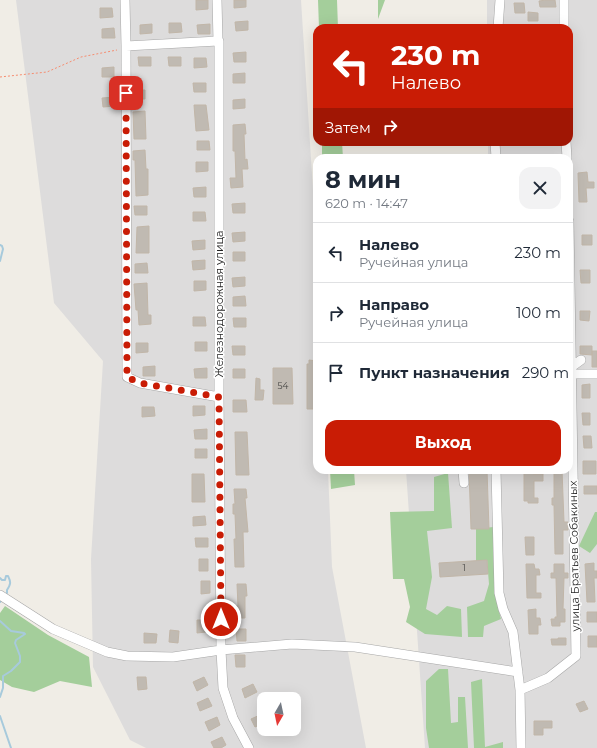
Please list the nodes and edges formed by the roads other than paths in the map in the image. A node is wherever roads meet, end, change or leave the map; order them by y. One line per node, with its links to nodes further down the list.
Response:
1 (125, 0): 8 (street)
2 (217, 0): 7 (street, Железнодорожная улица)
3 (500, 0): 5 (street)
4 (564, 0): 6 (street)
5 (498, 24)
6 (564, 24)
7 (218, 41): 8 (street); 13 (street, Железнодорожная улица)
8 (126, 46): 13 (street)
9 (581, 360): 10 (street)
10 (573, 369)
11 (573, 374): 12 (street)
12 (597, 374)
13 (219, 397): 19 (street, Железнодорожная улица)
14 (463, 474): 17 (street)
15 (496, 474): 20 (street)
16 (572, 474): 21 (street, улица Братьев Собакиных)
17 (464, 483)
18 (0, 595): 19 (street)
19 (221, 650): 20 (street); 22 (street, Железнодорожная улица)
20 (518, 672): 21 (street)
21 (520, 690): 23 (street)
22 (249, 748)
23 (521, 748)

